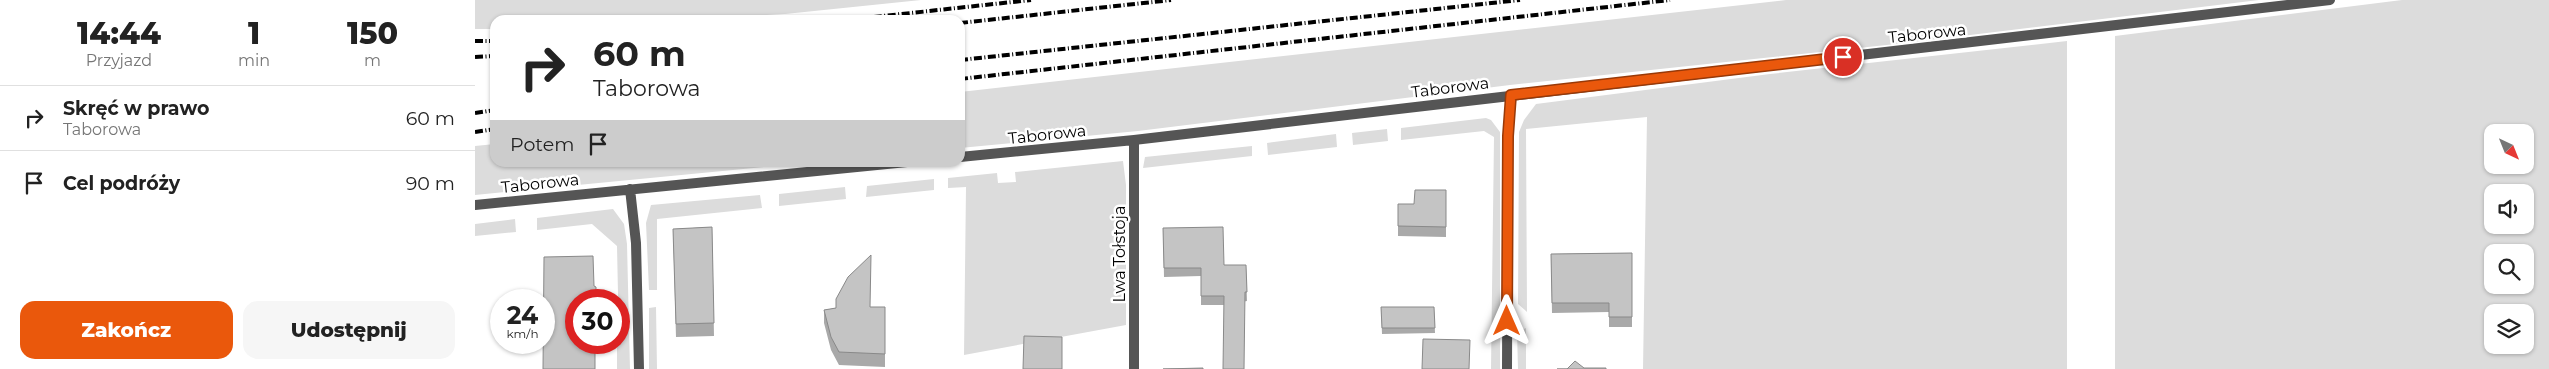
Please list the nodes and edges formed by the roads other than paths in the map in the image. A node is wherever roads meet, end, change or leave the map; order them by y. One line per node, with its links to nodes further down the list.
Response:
1 (2330, 0): 2 (street, Taborowa)
2 (1511, 95): 3 (street, Taborowa); 10 (street)
3 (1134, 140): 4 (street, Taborowa); 9 (street, Lwa Tołstoja)
4 (965, 157)
5 (856, 167): 6 (street, Taborowa)
6 (630, 189): 7 (street, Taborowa); 8 (street)
7 (475, 205)
8 (639, 369)
9 (1134, 369)
10 (1507, 369)

